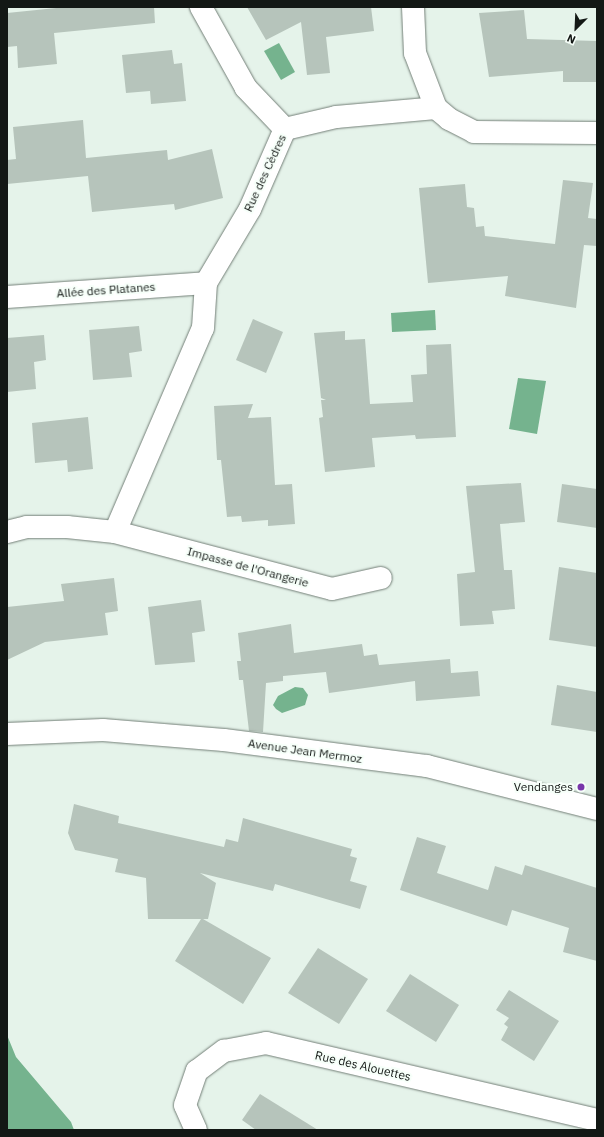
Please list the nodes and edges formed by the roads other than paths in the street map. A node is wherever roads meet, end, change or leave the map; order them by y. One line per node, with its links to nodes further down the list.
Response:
1 (201, 7): 4 (street, Rue des Cèdres)
2 (413, 7): 3 (street)
3 (436, 108): 4 (street); 5 (street)
4 (285, 129): 6 (street, Rue des Cèdres)
5 (597, 133)
6 (206, 283): 7 (street, Allée des Platanes); 9 (street)
7 (7, 296)
8 (7, 532): 9 (street, Impasse de l'Orangerie)
9 (115, 532): 10 (street, Impasse de l'Orangerie)
10 (381, 578)
11 (7, 734): 12 (street, Avenue Jean Mermoz)
12 (597, 809)
13 (597, 1120): 14 (street, Rue des Alouettes)
14 (196, 1130)

